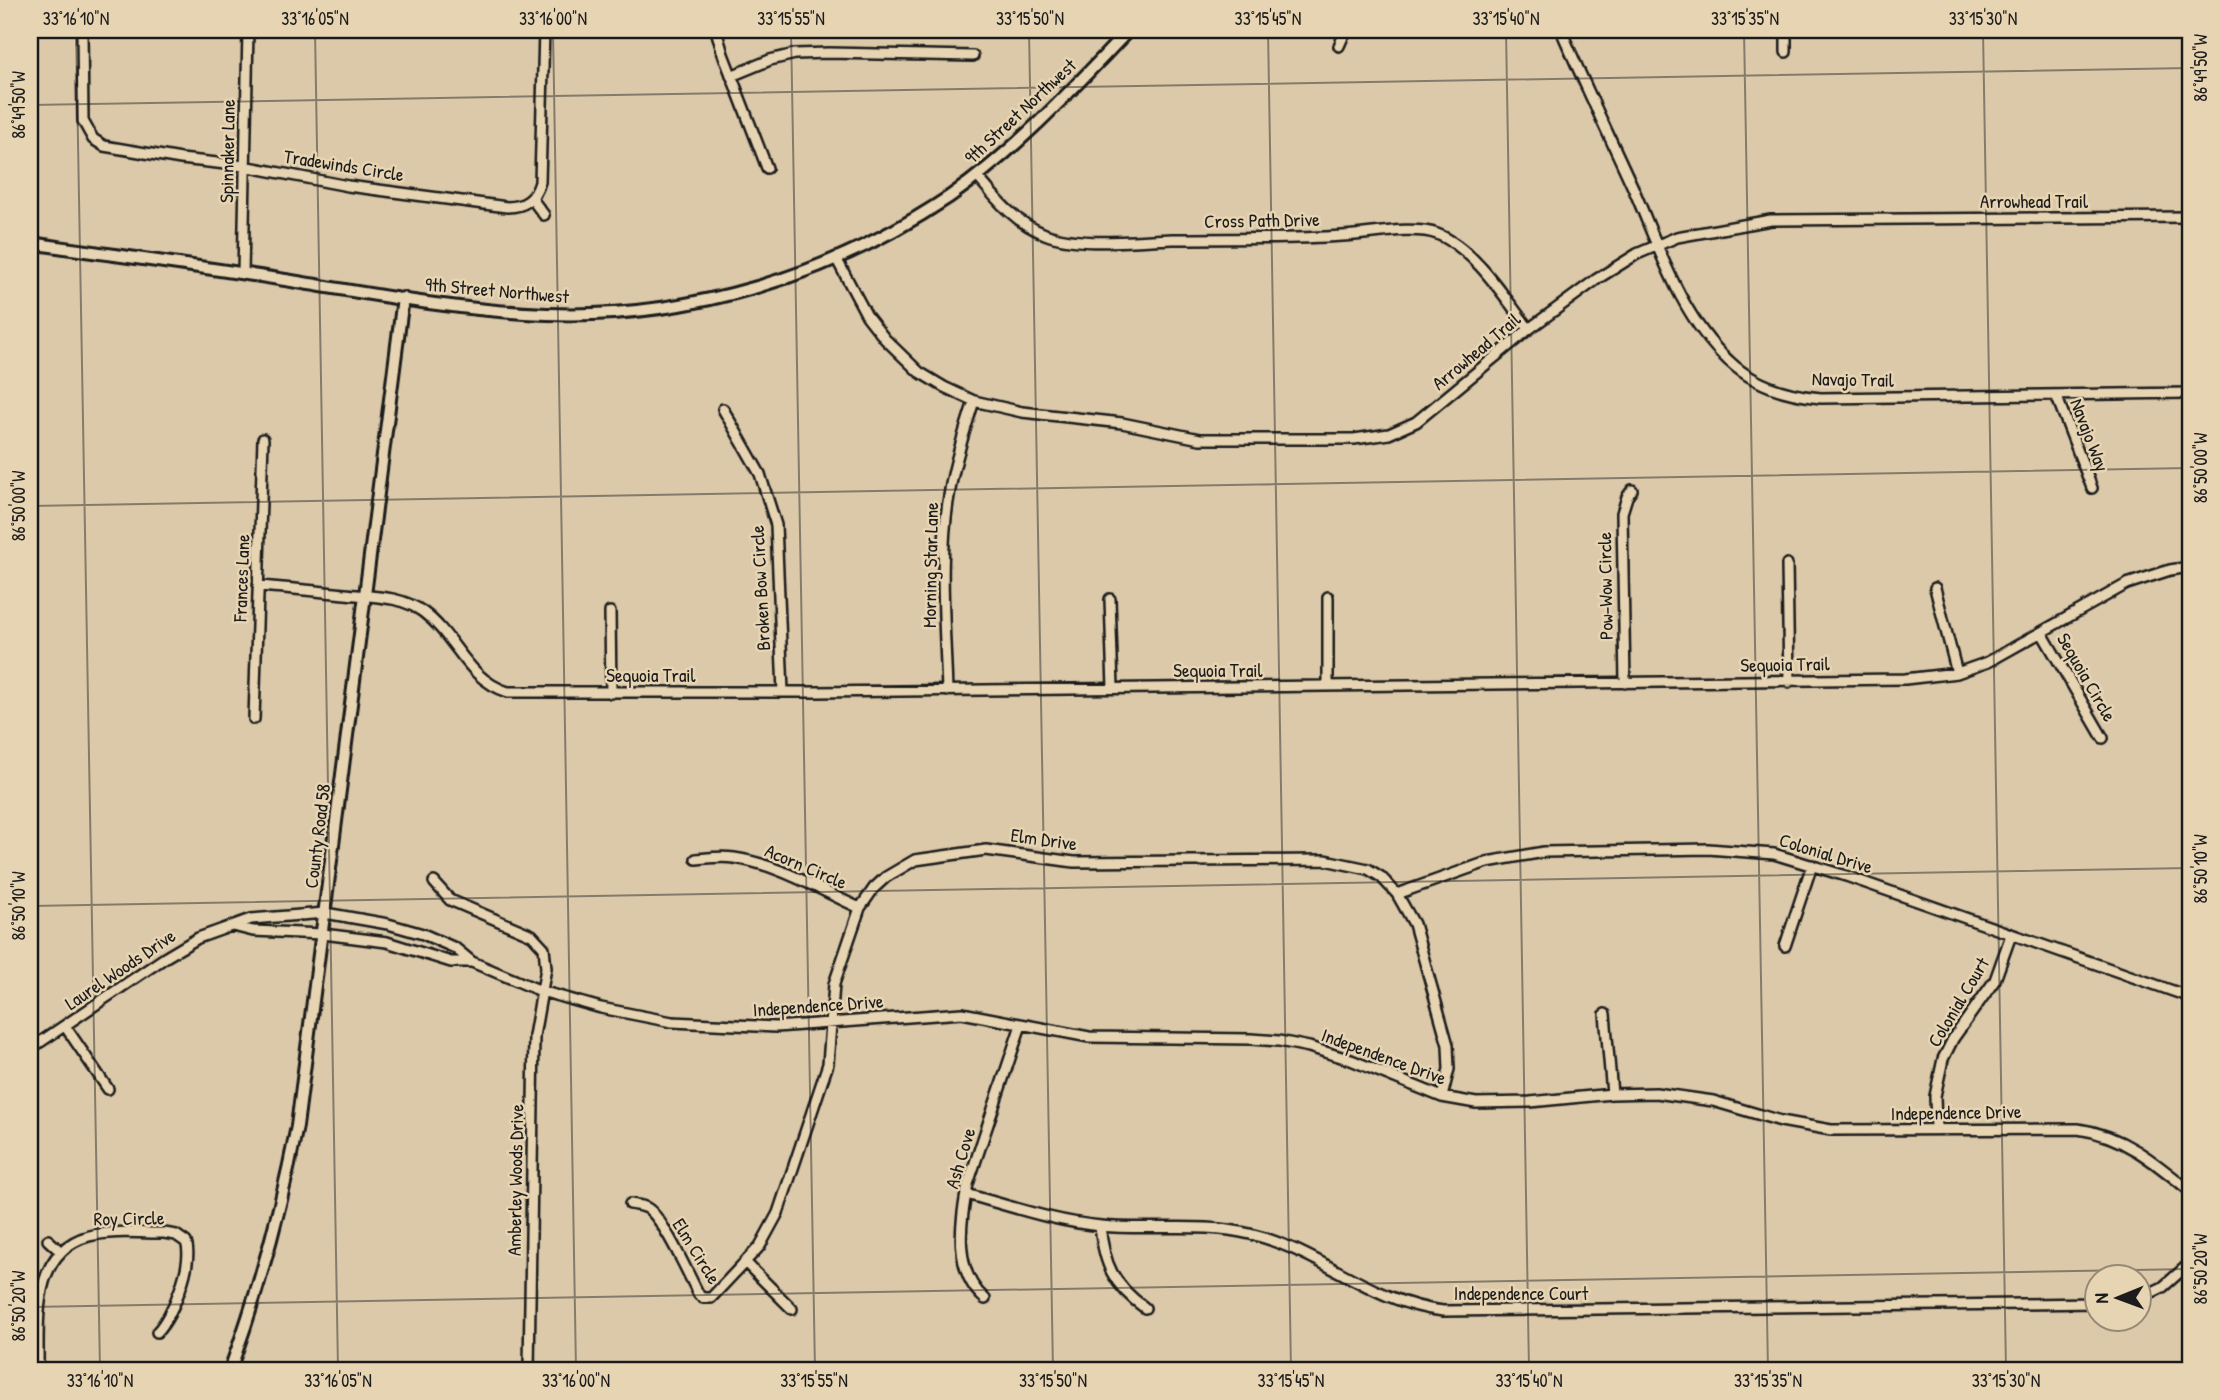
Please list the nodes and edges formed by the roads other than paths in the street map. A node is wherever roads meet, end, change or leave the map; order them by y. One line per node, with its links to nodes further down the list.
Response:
1 (82, 30): 13 (street, Tradewinds Circle)
2 (248, 30): 13 (street, Spinnaker Lane)
3 (544, 30): 16 (street)
4 (716, 30): 12 (street)
5 (1129, 30): 15 (street, 9th Street Northwest)
6 (1346, 30): 9 (street)
7 (1561, 30): 20 (street, Navajo Trail)
8 (1786, 30): 10 (street)
9 (1339, 46)
10 (1786, 52)
11 (973, 56): 12 (street)
12 (731, 76): 14 (street)
13 (244, 166): 16 (street, Tradewinds Circle); 22 (street, Spinnaker Lane)
14 (767, 168)
15 (977, 176): 21 (street, 9th Street Northwest); 24 (street, Cross Path Drive)
16 (532, 199): 17 (street)
17 (544, 215)
18 (2190, 217): 20 (street, Arrowhead Trail)
19 (30, 243): 22 (street, 9th Street Northwest)
20 (1658, 245): 24 (street, Arrowhead Trail); 26 (street, Navajo Trail)
21 (836, 258): 23 (street, 9th Street Northwest); 27 (street, Arrowhead Trail)
22 (243, 274): 23 (street, 9th Street Northwest)
23 (402, 299): 36 (street, County Road 58)
24 (1529, 328): 27 (street, Arrowhead Trail)
25 (2190, 393): 26 (street, Navajo Trail)
26 (2056, 395): 30 (street, Navajo Way)
27 (974, 401): 46 (street, Morning Star Lane)
28 (723, 409): 47 (street, Broken Bow Circle)
29 (263, 439): 34 (street, Frances Lane)
30 (2092, 488)
31 (1632, 490): 43 (street, Pow-Wow Circle)
32 (1787, 564): 42 (street)
33 (2190, 568): 40 (street, Sequoia Trail)
34 (259, 586): 36 (street, Sequoia Trail); 49 (street, Frances Lane)
35 (1935, 588): 41 (street)
36 (365, 595): 48 (street, Sequoia Trail); 56 (street, County Road 58)
37 (1328, 597): 44 (street)
38 (1110, 599): 45 (street)
39 (610, 611): 48 (street)
40 (2042, 633): 41 (street, Sequoia Trail); 50 (street, Sequoia Circle)
41 (1957, 673): 42 (street, Sequoia Trail)
42 (1788, 682): 43 (street, Sequoia Trail)
43 (1625, 683): 44 (street, Sequoia Trail)
44 (1328, 686): 45 (street, Sequoia Trail)
45 (1113, 688): 46 (street, Sequoia Trail)
46 (947, 691): 47 (street, Sequoia Trail)
47 (783, 692): 48 (street, Sequoia Trail)
48 (611, 693)
49 (254, 719)
50 (2103, 738)
51 (696, 859): 55 (street, Acorn Circle)
52 (1812, 865): 54 (street, Colonial Drive); 59 (street, Colonial Drive); 60 (street)
53 (434, 882): 62 (street, Amberley Woods Drive)
54 (1397, 894): 55 (street, Elm Drive); 71 (street, Elm Drive)
55 (860, 908): 65 (street, Elm Drive)
56 (325, 913): 57 (street, Laurel Woods Drive); 58 (street, County Road 58); 61 (street, Independence Drive)
57 (233, 926): 58 (street, Laurel Woods Drive); 67 (street, Laurel Woods Drive)
58 (323, 934): 61 (street, Independence Drive); 89 (street, County Road 58)
59 (2011, 935): 63 (street, Colonial Drive); 72 (street, Colonial Court)
60 (1785, 946)
61 (472, 962): 62 (street, Independence Drive)
62 (541, 991): 65 (street, Independence Drive); 90 (street, Amberley Woods Drive)
63 (2190, 997)
64 (1605, 1014): 70 (street)
65 (830, 1024): 66 (street, Independence Drive); 79 (street, Elm Drive)
66 (1021, 1024): 71 (street, Independence Drive); 74 (street, Ash Cove)
67 (65, 1026): 68 (street, Laurel Woods Drive); 69 (street)
68 (30, 1049)
69 (108, 1089)
70 (1612, 1094): 71 (street, Independence Drive); 72 (street, Independence Drive)
71 (1442, 1097)
72 (1936, 1129): 73 (street, Independence Drive)
73 (2190, 1191)
74 (966, 1194): 76 (street, Independence Court); 82 (street, Ash Cove)
75 (630, 1204): 79 (street, Elm Circle)
76 (1100, 1226): 83 (street, Independence Court); 84 (street)
77 (48, 1240): 78 (street)
78 (61, 1252): 86 (street, Roy Circle); 87 (street)
79 (746, 1263): 85 (street, Elm Circle)
80 (2190, 1263): 81 (street)
81 (2154, 1291)
82 (985, 1299)
83 (2084, 1303)
84 (1144, 1308)
85 (792, 1309)
86 (157, 1332)
87 (34, 1333): 88 (street)
88 (38, 1370)
89 (230, 1370)
90 (529, 1370)

